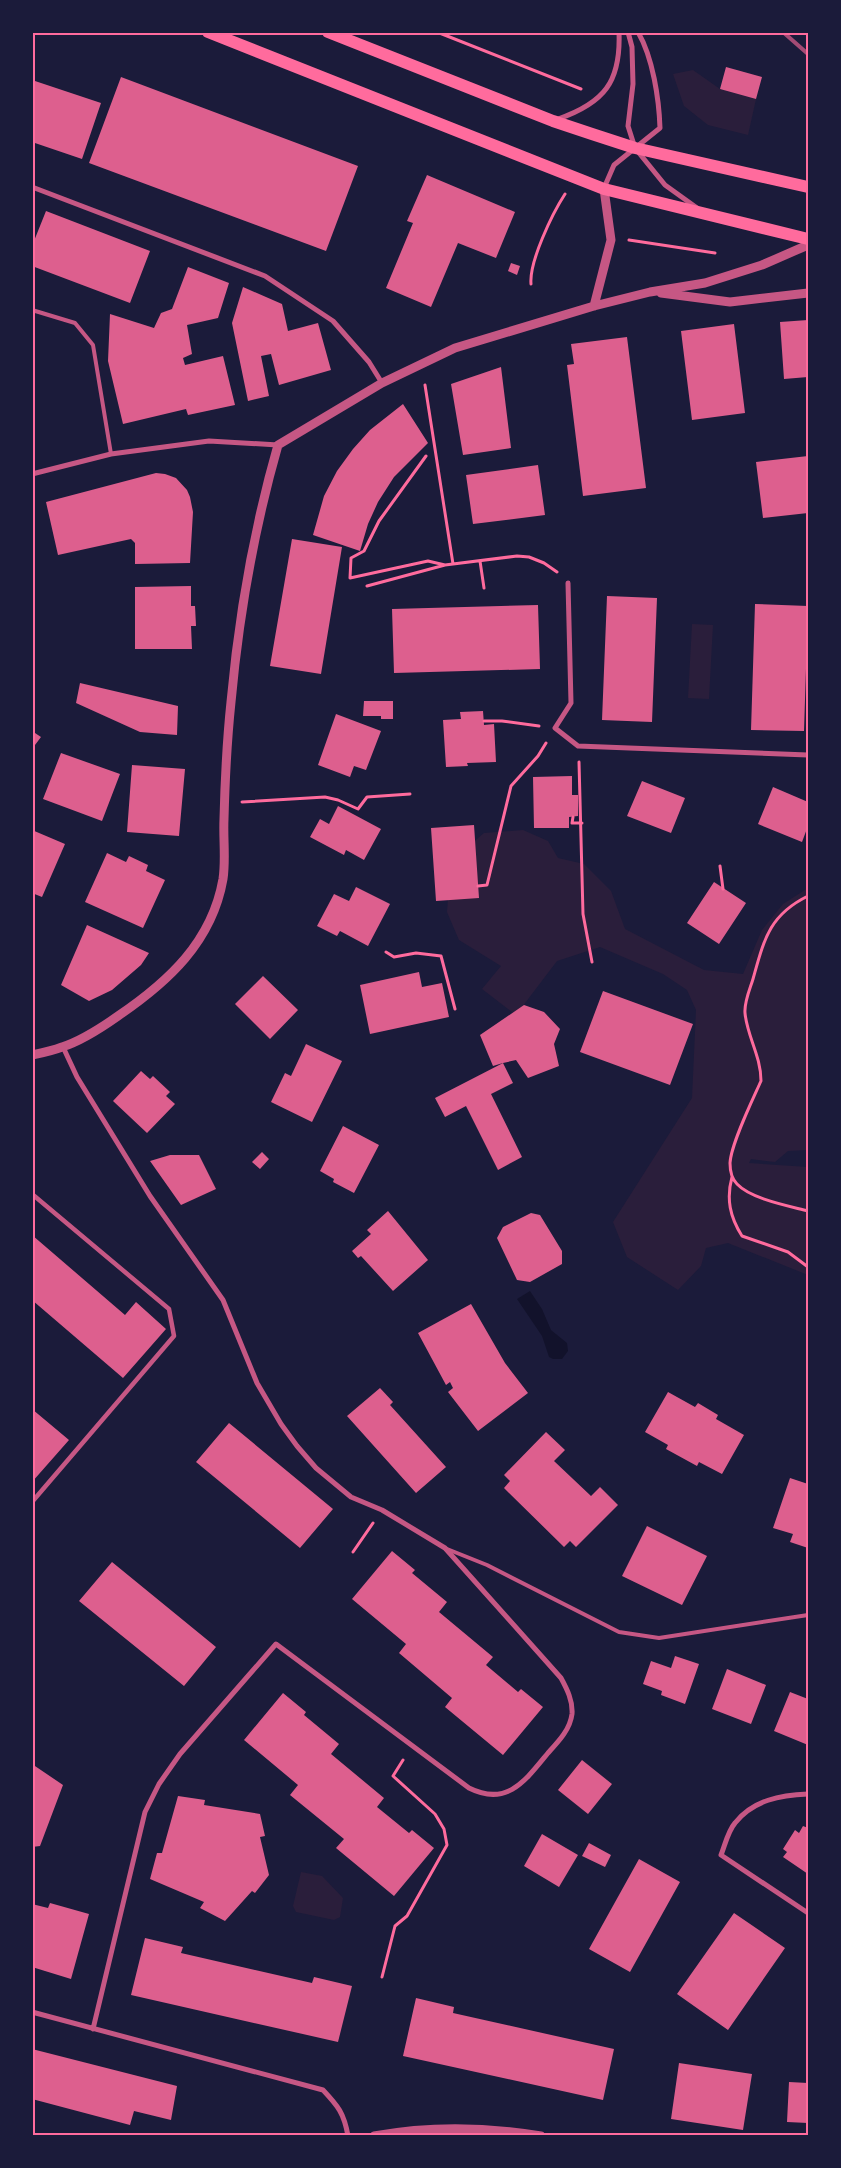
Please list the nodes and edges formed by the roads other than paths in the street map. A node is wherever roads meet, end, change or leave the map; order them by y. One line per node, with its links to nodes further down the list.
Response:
1 (208, 32): 10 (main road)
2 (328, 32): 6 (main road)
3 (619, 32): 6 (street)
4 (628, 32): 7 (street)
5 (638, 32): 7 (street)
6 (553, 121): 7 (main road)
7 (635, 148): 9 (main road); 10 (street); 11 (street)
8 (32, 187): 18 (street)
9 (808, 187)
10 (604, 189): 11 (main road); 16 (street)
11 (709, 216): 12 (main road)
12 (808, 239)
13 (808, 245): 14 (street)
14 (650, 292): 15 (street); 16 (street)
15 (808, 293)
16 (594, 306): 18 (street)
17 (32, 310): 20 (lane)
18 (382, 383): 19 (street)
19 (278, 445): 20 (street); 24 (street)
20 (111, 454): 21 (street)
21 (32, 474)
22 (568, 583): 23 (street)
23 (808, 755)
24 (63, 1047): 25 (street); 28 (street)
25 (32, 1055)
26 (32, 1194): 27 (street)
27 (32, 1502)
28 (444, 1548): 29 (lane); 33 (street)
29 (808, 1615)
30 (808, 1794): 31 (street)
31 (808, 1913)
32 (32, 2012): 33 (street)
33 (92, 2029): 34 (street)
34 (348, 2136)
35 (374, 2136): 36 (street)
36 (541, 2136)

